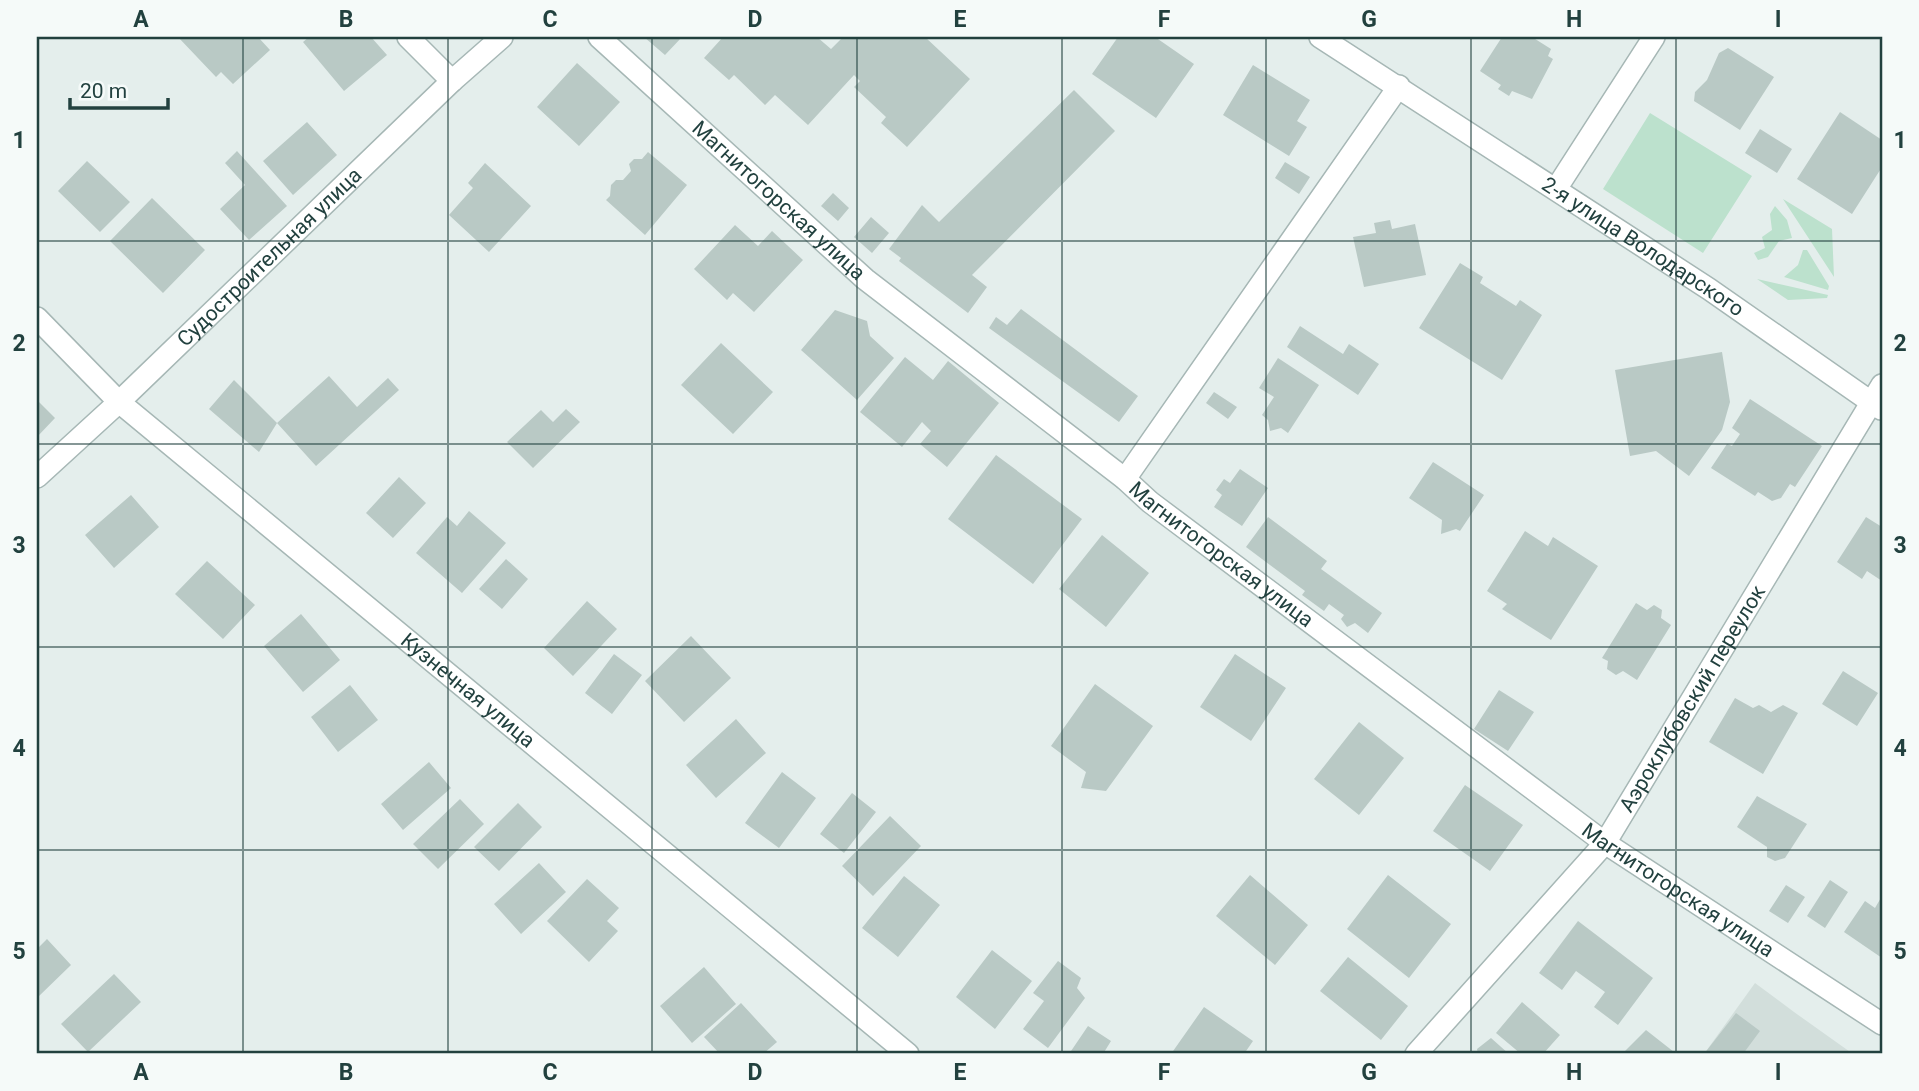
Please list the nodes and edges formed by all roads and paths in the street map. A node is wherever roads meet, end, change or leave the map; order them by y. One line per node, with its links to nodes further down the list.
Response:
1 (408, 37): 6 (street)
2 (502, 37): 6 (street, Судостроительная улица)
3 (599, 37): 13 (street, Магнитогорская улица)
4 (1320, 37): 7 (street, 2-я улица Володарского)
5 (1654, 37): 8 (street)
6 (452, 81): 11 (street, Судостроительная улица)
7 (1399, 86): 8 (street, 2-я улица Володарского); 13 (street)
8 (1556, 188): 10 (street, 2-я улица Володарского)
9 (37, 318): 11 (street, Кузнечная улица)
10 (1878, 399): 14 (street, Аэроклубовский переулок)
11 (119, 402): 12 (street, Судостроительная улица); 16 (street, Кузнечная улица)
12 (37, 477)
13 (1125, 479): 14 (street, Магнитогорская улица)
14 (1605, 843): 15 (street, Магнитогорская улица); 17 (street, Аэроклубовский переулок)
15 (1882, 1024)
16 (908, 1054)
17 (1416, 1054)

